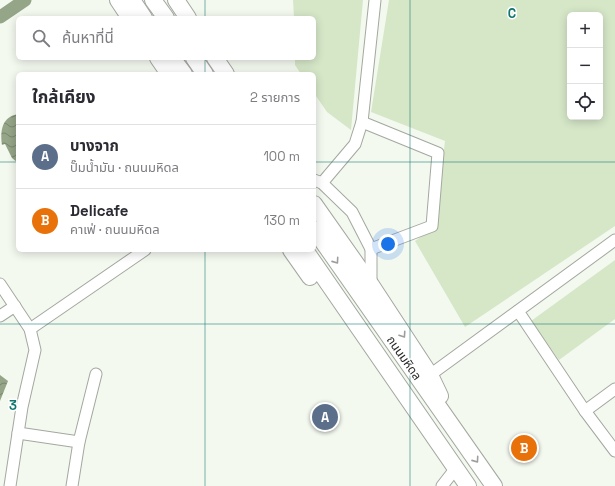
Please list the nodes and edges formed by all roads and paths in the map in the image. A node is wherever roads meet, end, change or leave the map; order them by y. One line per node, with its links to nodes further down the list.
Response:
1 (118, 0): 6 (main road)
2 (132, 0): 7 (main road)
3 (154, 0): 8 (main road)
4 (176, 0): 9 (main road)
5 (375, 0): 18 (street)
6 (129, 16)
7 (143, 16)
8 (165, 16)
9 (187, 16)
10 (159, 60): 14 (main road)
11 (174, 60): 15 (main road)
12 (195, 60): 16 (main road)
13 (216, 60): 17 (main road)
14 (168, 72)
15 (182, 72)
16 (204, 72)
17 (225, 72)
18 (362, 122): 19 (street); 23 (street)
19 (318, 181): 23 (street)
20 (316, 207): 28 (main road)
21 (316, 232): 38 (main road, ถนนมหิดล, one-way to 38)
22 (615, 240): 30 (street)
23 (371, 249): 28 (street)
24 (142, 252): 32 (street)
25 (292, 252): 40 (main road)
26 (306, 252): 40 (main road, ถนนมหิดล)
27 (0, 284): 29 (street)
28 (371, 285): 34 (main road, one-way to 34)
29 (15, 306): 31 (street); 32 (street)
30 (518, 311): 34 (street); 36 (street)
31 (0, 316)
32 (30, 329): 37 (street)
33 (96, 374): 39 (street)
34 (430, 375): 38 (main road)
35 (615, 389): 36 (street)
36 (585, 411): 41 (street)
37 (18, 433): 39 (street); 43 (street)
38 (458, 435): 47 (main road, ถนนมหิดล, one-way to 47)
39 (79, 442): 44 (street)
40 (437, 442): 42 (main road, ถนนมหิดล)
41 (615, 452)
42 (456, 468): 45 (street); 46 (main road, ถนนมหิดล)
43 (10, 486)
44 (72, 486)
45 (442, 486)
46 (468, 486)
47 (494, 486)

